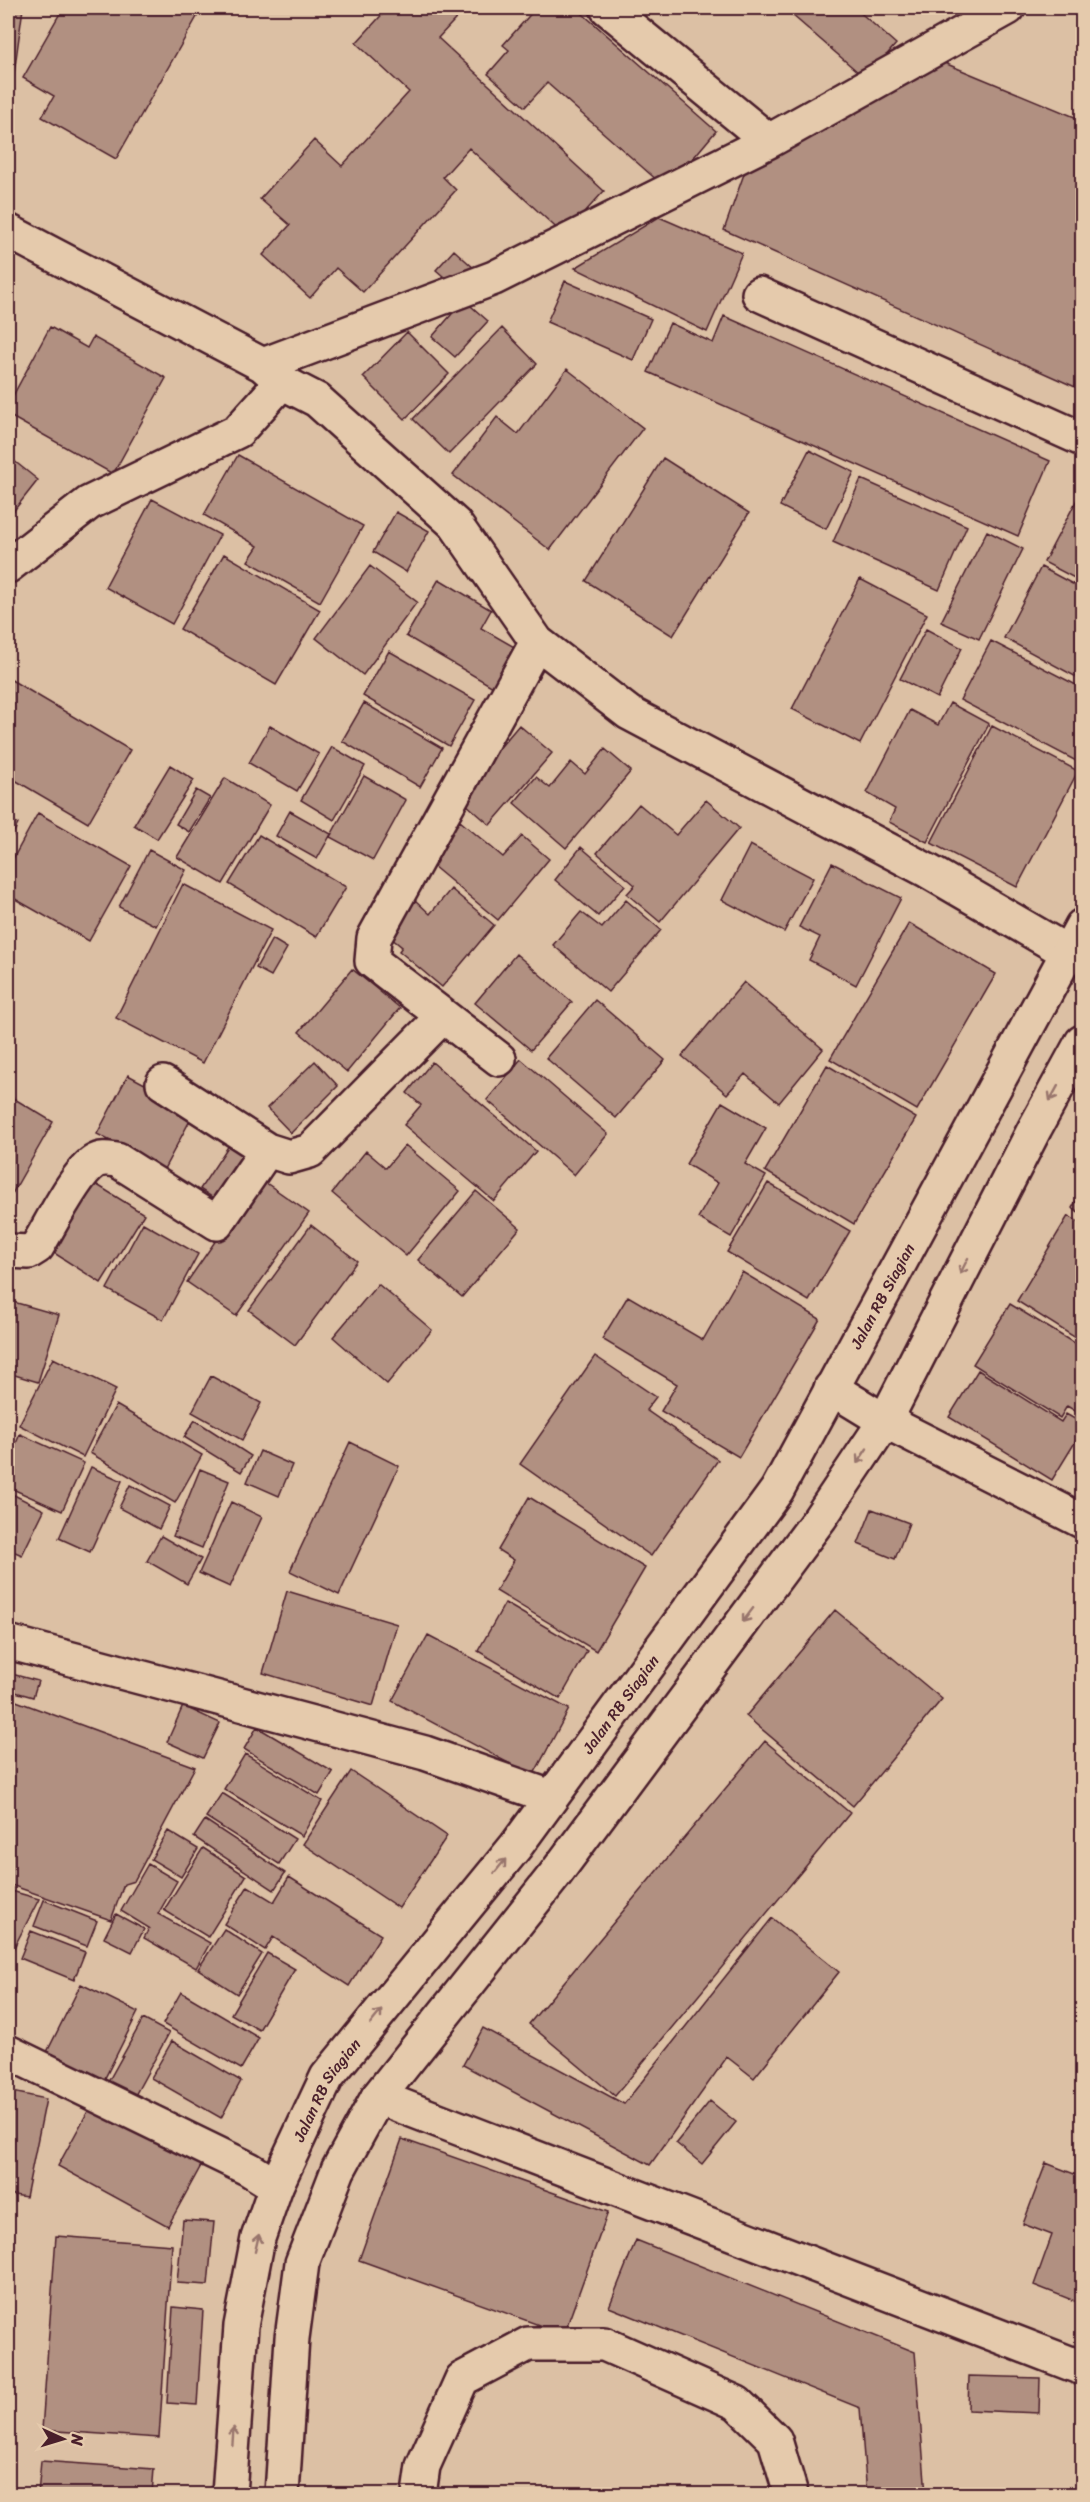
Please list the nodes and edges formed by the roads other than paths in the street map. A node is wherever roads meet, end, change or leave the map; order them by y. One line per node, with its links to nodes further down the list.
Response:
1 (607, 8): 3 (main road)
2 (1008, 8): 3 (main road)
3 (769, 141): 6 (main road)
4 (8, 231): 6 (main road)
5 (759, 294): 7 (main road)
6 (272, 374): 8 (main road); 9 (main road)
7 (1083, 439)
8 (8, 566)
9 (537, 642): 10 (main road); 11 (main road)
10 (1076, 940): 17 (main road, Jalan RB Siagian)
11 (443, 1016): 13 (main road); 15 (main road)
12 (1083, 1042): 18 (main road, one-way to 18)
13 (499, 1059)
14 (163, 1083): 15 (main road)
15 (267, 1150): 16 (main road)
16 (8, 1251)
17 (831, 1388): 18 (main road); 21 (main road, Jalan RB Siagian)
18 (885, 1421): 19 (main road); 23 (main road, one-way to 23)
19 (1083, 1521)
20 (8, 1642): 21 (main road)
21 (551, 1797): 24 (main road, Jalan RB Siagian, one-way to 21)
22 (8, 2052): 24 (main road)
23 (378, 2097): 25 (main road); 27 (main road)
24 (276, 2186): 26 (main road, Jalan RB Siagian, one-way to 24)
25 (1083, 2368)
26 (229, 2494)
27 (282, 2494)
28 (419, 2494): 29 (main road)
29 (791, 2494)

